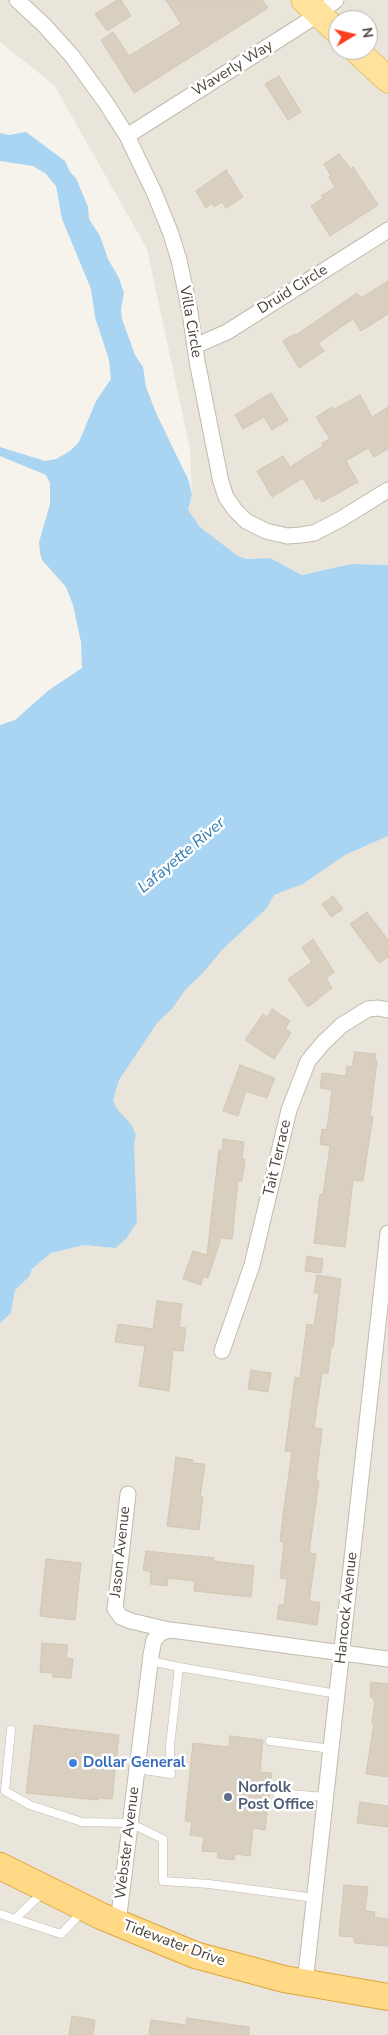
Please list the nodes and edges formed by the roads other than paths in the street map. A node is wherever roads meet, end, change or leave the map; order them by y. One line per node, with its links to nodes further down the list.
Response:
1 (19, 2): 6 (street, Villa Circle)
2 (320, 5): 3 (main road); 6 (street, Waverly Way)
3 (328, 17)
4 (367, 60): 5 (main road)
5 (388, 80)
6 (127, 136): 8 (street, Villa Circle)
7 (388, 230): 8 (street, Druid Circle)
8 (195, 346): 9 (street, Villa Circle)
9 (388, 490)
10 (388, 1010): 12 (street, Tait Terrace)
11 (388, 1233): 15 (street, Hancock Avenue)
12 (222, 1351)
13 (128, 1494): 14 (street, Jason Avenue)
14 (169, 1630): 15 (street); 17 (street, Webster Avenue)
15 (342, 1652): 16 (street); 19 (street, Hancock Avenue)
16 (388, 1659)
17 (150, 1661): 18 (lane); 23 (street, Webster Avenue)
18 (179, 1667): 19 (lane); 23 (lane)
19 (337, 1694): 22 (street, Hancock Avenue)
20 (11, 1730): 26 (lane)
21 (270, 1741): 22 (lane)
22 (331, 1749): 25 (street, Hancock Avenue)
23 (137, 1769): 26 (street, Webster Avenue)
24 (278, 1793): 25 (lane)
25 (326, 1797): 29 (street, Hancock Avenue)
26 (130, 1823): 29 (lane); 33 (street, Webster Avenue)
27 (0, 1866): 28 (highway, Tidewater Drive)
28 (46, 1889): 30 (highway, Tidewater Drive); 32 (lane)
29 (315, 1898): 34 (street, Hancock Avenue)
30 (85, 1908): 32 (lane); 33 (highway, Tidewater Drive)
31 (0, 1914): 32 (lane)
32 (15, 1919)
33 (118, 1923): 34 (highway, Tidewater Drive)
34 (305, 1983): 35 (highway, Tidewater Drive)
35 (388, 1997)

